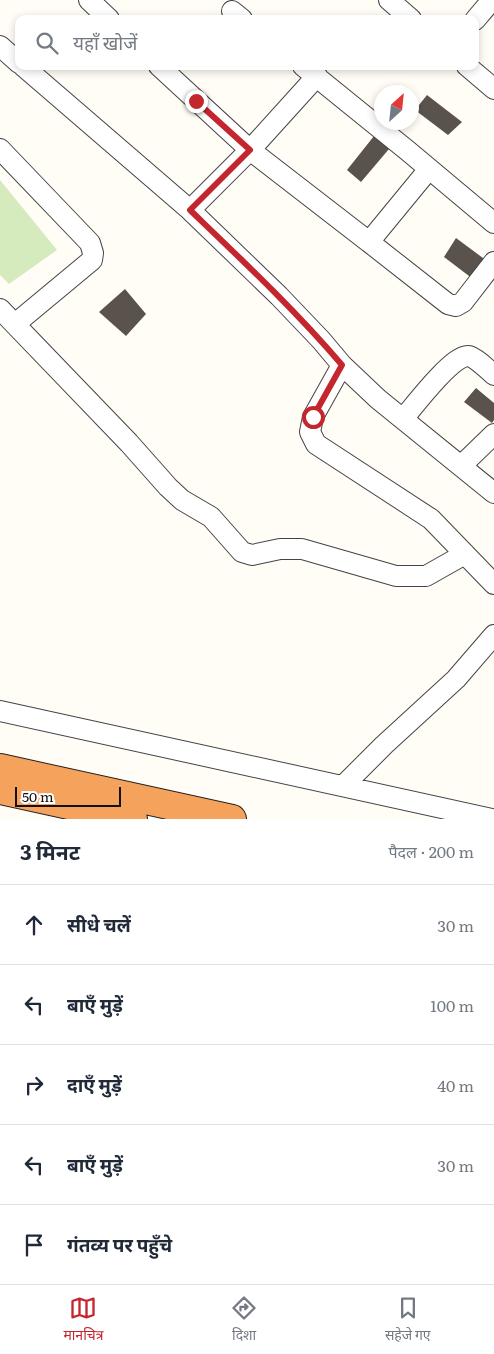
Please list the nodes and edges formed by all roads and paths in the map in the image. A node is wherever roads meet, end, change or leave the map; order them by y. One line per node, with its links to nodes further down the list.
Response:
1 (89, 0): 4 (street)
2 (389, 0): 5 (street)
3 (492, 0): 6 (street)
4 (105, 15)
5 (406, 15)
6 (479, 15)
7 (0, 46): 8 (street)
8 (15, 59)
9 (28, 70): 17 (street)
10 (163, 70): 15 (street)
11 (472, 70): 13 (street)
12 (310, 71): 15 (street); 16 (street)
13 (494, 89)
14 (0, 149): 23 (street)
15 (250, 150): 17 (street); 19 (street)
16 (429, 169): 18 (street); 19 (street)
17 (190, 210): 24 (street)
18 (494, 223)
19 (369, 242): 21 (street)
20 (494, 262): 21 (street)
21 (487, 286)
22 (0, 309): 23 (street)
23 (16, 324): 30 (street)
24 (342, 365): 26 (street); 30 (street)
25 (494, 375): 26 (street)
26 (403, 419): 28 (street)
27 (494, 434): 28 (street)
28 (461, 466): 29 (street)
29 (494, 493)
30 (465, 554): 31 (street)
31 (494, 584)
32 (494, 635): 35 (street)
33 (0, 711): 35 (street)
34 (0, 768): 38 (highway)
35 (343, 786): 39 (street)
36 (0, 790): 37 (highway)
37 (133, 819)
38 (232, 819)
39 (492, 819)

